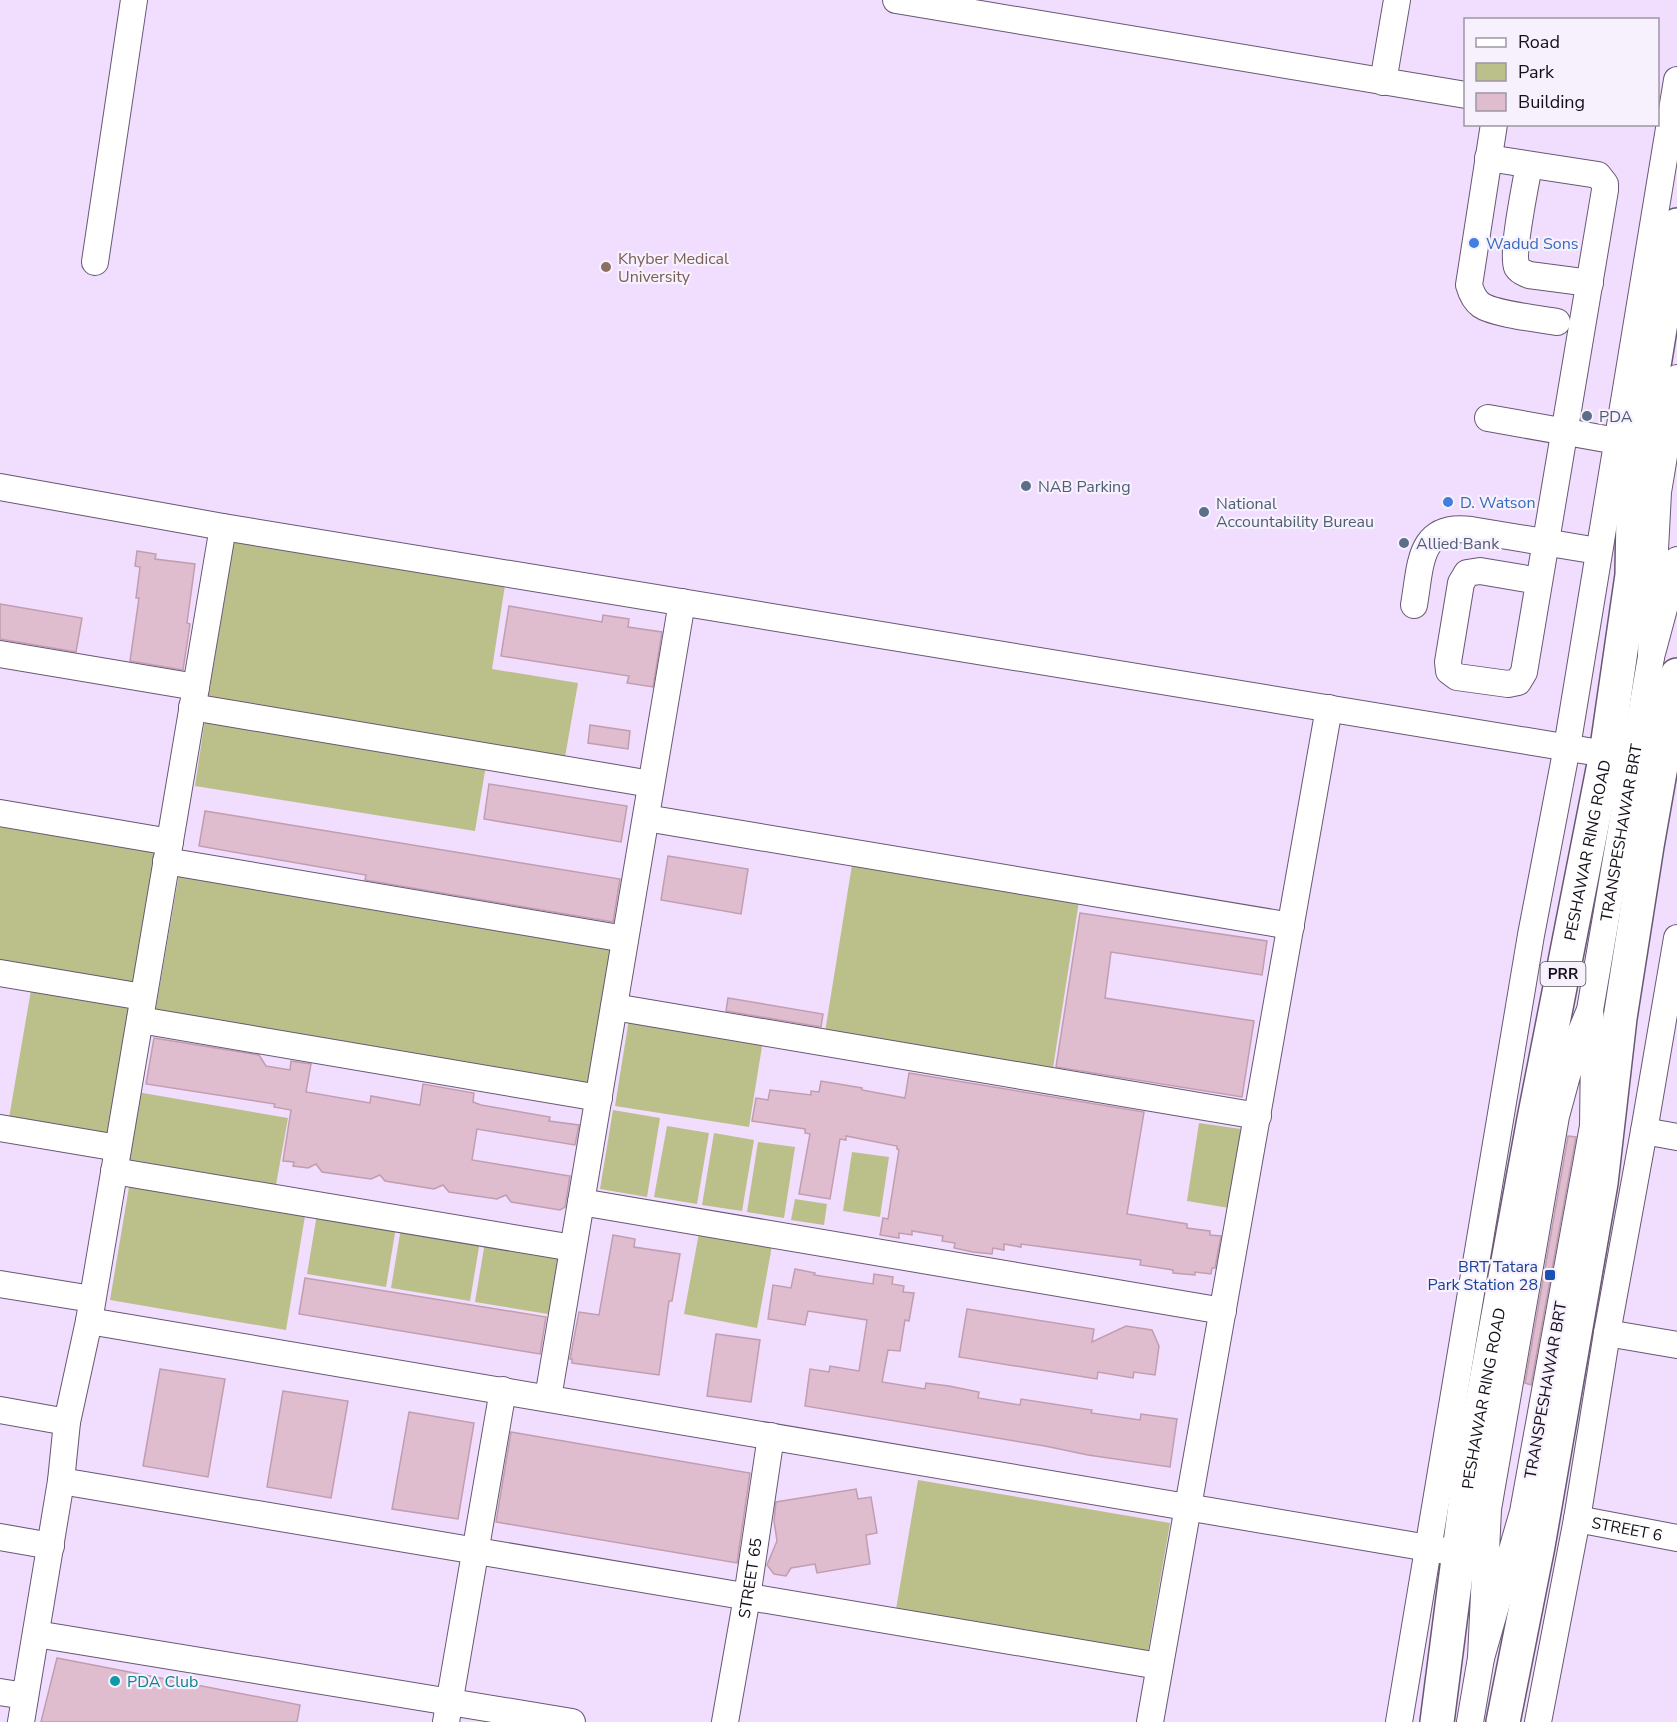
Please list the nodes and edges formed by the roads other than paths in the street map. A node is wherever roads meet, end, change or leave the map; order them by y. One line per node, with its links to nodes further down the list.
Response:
1 (134, 0): 12 (street)
2 (896, 0): 5 (street)
3 (1397, 0): 5 (street)
4 (1677, 80): 8 (street)
5 (1383, 82): 6 (street)
6 (1464, 96)
7 (1494, 126): 9 (street)
8 (1665, 127): 18 (street)
9 (1488, 158): 10 (street); 14 (street)
10 (1529, 165): 13 (street); 13 (street)
11 (1677, 225): 32 (highway, PESHAWAR RING ROAD / PRR)
12 (95, 262)
13 (1590, 283): 17 (street)
14 (1557, 322)
15 (1677, 378): 28 (street, TRANSPESHAWAR BRT)
16 (1488, 418): 17 (street)
17 (1566, 432): 18 (street); 21 (street)
18 (1617, 441): 22 (street)
19 (0, 487): 20 (street)
20 (223, 527): 25 (street); 29 (street)
21 (1545, 542): 22 (street); 24 (street); 26 (street)
22 (1598, 551): 31 (street)
23 (1677, 560): 28 (street, TRANSPESHAWAR BRT)
24 (1539, 581): 24 (street)
25 (682, 602): 30 (street); 33 (street)
26 (1414, 605)
27 (0, 654): 29 (street)
28 (1664, 666): 43 (street, TRANSPESHAWAR BRT); 84 (highway)
29 (194, 697): 33 (street); 36 (street)
30 (1329, 708): 31 (street); 37 (street)
31 (1566, 747): 32 (street); 69 (street)
32 (1606, 754): 69 (highway, PESHAWAR RING ROAD / PRR)
33 (651, 784): 35 (street)
34 (0, 813): 36 (street)
35 (646, 818): 37 (street); 39 (street)
36 (168, 851): 39 (street); 42 (street)
37 (1291, 927): 45 (street)
38 (1677, 938): 47 (street)
39 (626, 939): 41 (street)
40 (0, 973): 42 (street)
41 (614, 1007): 44 (street); 45 (street)
42 (141, 1009): 44 (street); 49 (street)
43 (1590, 1010): 72 (street, TRANSPESHAWAR BRT); 72 (street, TRANSPESHAWAR BRT)
44 (599, 1098): 50 (street)
45 (1258, 1116): 54 (street)
46 (0, 1128): 49 (street)
47 (1644, 1131): 48 (street); 55 (street)
48 (1677, 1137)
49 (116, 1159): 51 (street); 53 (street)
50 (581, 1202): 51 (street); 54 (street)
51 (573, 1248): 58 (street)
52 (0, 1284): 53 (street)
53 (90, 1310): 57 (street); 60 (street)
54 (1223, 1311): 63 (street)
55 (1607, 1333): 56 (street); 64 (street)
56 (1677, 1345)
57 (503, 1390): 58 (street); 68 (street)
58 (548, 1398): 61 (street)
59 (0, 1410): 60 (street)
60 (67, 1422): 62 (street)
61 (771, 1436): 63 (street); 70 (street, STREET 65)
62 (61, 1481): 67 (street); 68 (street)
63 (1187, 1506): 69 (street); 73 (street)
64 (1577, 1519): 66 (street, STREET 6); 85 (street)
65 (0, 1537): 67 (street)
66 (1677, 1538)
67 (51, 1546): 71 (street)
68 (476, 1550): 70 (street); 76 (street)
69 (1445, 1550): 81 (street); 82 (highway, PESHAWAR RING ROAD / PRR)
70 (747, 1597): 73 (street); 79 (street, STREET 65)
71 (36, 1634): 75 (street); 76 (street)
72 (1481, 1658): 83 (street, TRANSPESHAWAR BRT)
73 (1159, 1666): 80 (street)
74 (0, 1692): 75 (street)
75 (25, 1696): 77 (street)
76 (448, 1712): 78 (street)
77 (21, 1722)
78 (572, 1722)
79 (725, 1722)
80 (1150, 1722)
81 (1399, 1722)
82 (1437, 1722)
83 (1470, 1722)
84 (1503, 1722)
85 (1538, 1722)

